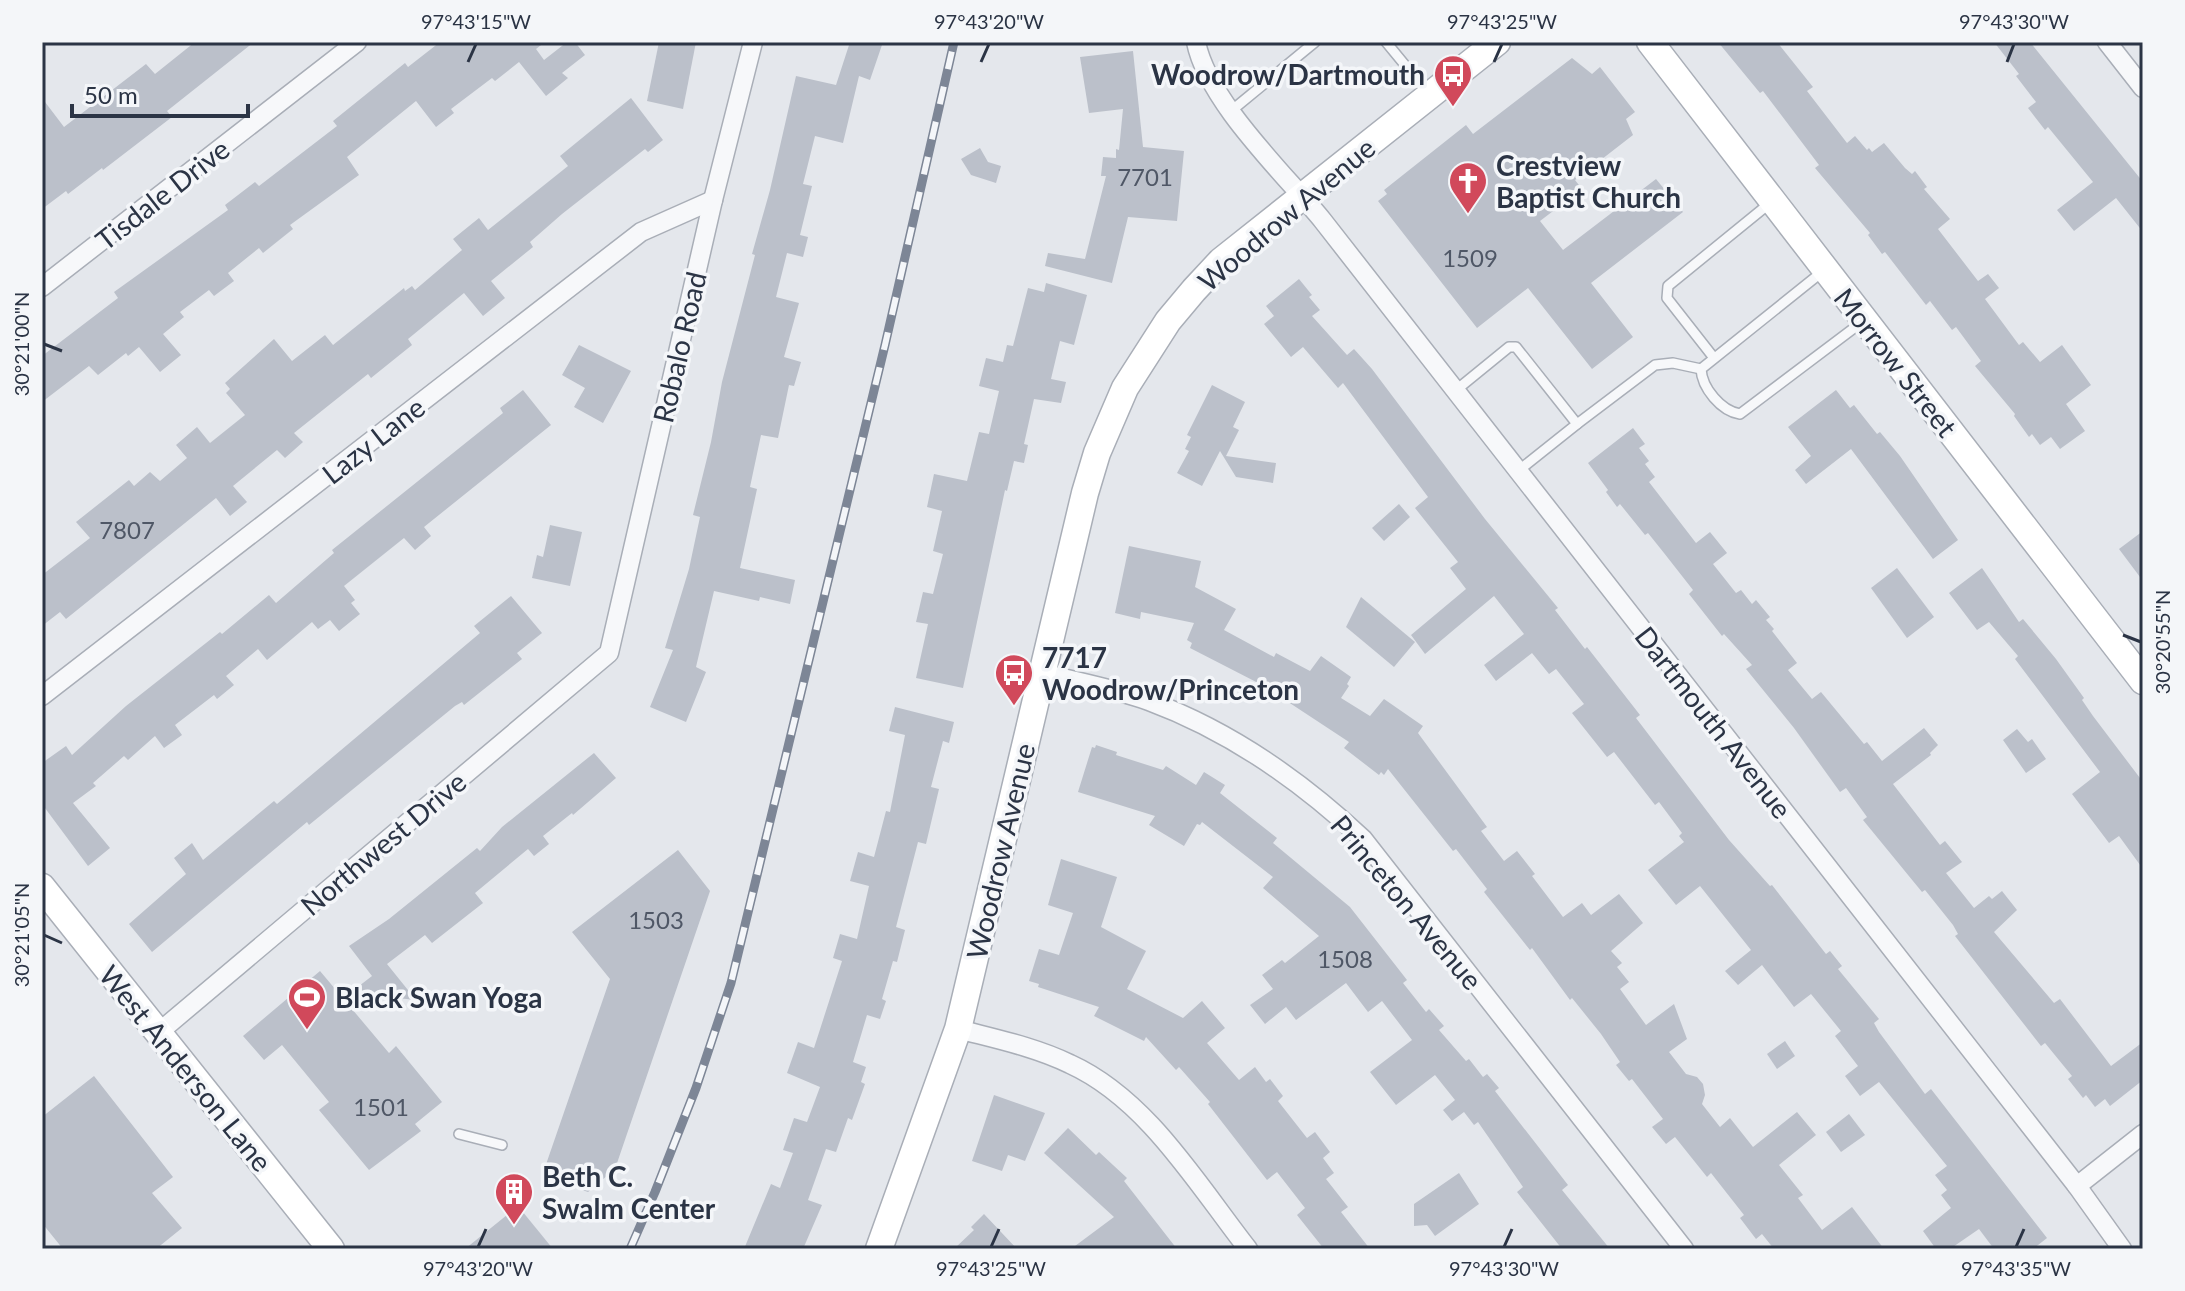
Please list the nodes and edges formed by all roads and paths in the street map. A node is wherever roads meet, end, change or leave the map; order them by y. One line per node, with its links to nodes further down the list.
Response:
1 (357, 42): 16 (street, Tisdale Drive)
2 (753, 42): 13 (street, Robalo Road)
3 (1196, 42): 11 (street, Dartmouth Avenue)
4 (1315, 42): 11 (lane)
5 (1386, 42): 10 (lane)
6 (1497, 42): 10 (street, Woodrow Avenue)
7 (1650, 42): 14 (street, Morrow Street)
8 (2107, 42): 9 (street)
9 (2143, 88)
10 (1430, 96): 12 (street, Woodrow Avenue)
11 (1231, 111): 12 (street, Dartmouth Avenue)
12 (1303, 197): 20 (street, Dartmouth Avenue); 24 (street, Woodrow Avenue)
13 (713, 200): 23 (street, Robalo Road); 26 (street, Lazy Lane)
14 (1773, 201): 15 (street, Morrow Street); 18 (lane)
15 (1825, 269): 17 (street, Morrow Street); 18 (lane)
16 (42, 287)
17 (1865, 320): 19 (lane); 25 (street, Morrow Street)
18 (1714, 358): 19 (lane)
19 (1701, 369): 21 (lane)
20 (1455, 391): 21 (lane); 22 (street, Dartmouth Avenue)
21 (1577, 424): 22 (lane)
22 (1518, 471): 33 (street, Dartmouth Avenue)
23 (609, 653): 29 (street, Northwest Drive)
24 (1042, 673): 28 (street, Woodrow Avenue); 37 (street, Princeton Avenue)
25 (2143, 681)
26 (42, 696)
27 (42, 887): 29 (street, West Anderson Lane)
28 (958, 1029): 35 (street, Woodrow Avenue); 36 (street)
29 (158, 1033): 34 (street, West Anderson Lane)
30 (459, 1134): 32 (lane)
31 (2143, 1134): 33 (street)
32 (502, 1145)
33 (2077, 1186): 38 (street, Dartmouth Avenue)
34 (331, 1249)
35 (879, 1249)
36 (1248, 1249)
37 (1684, 1249)
38 (2122, 1249)

